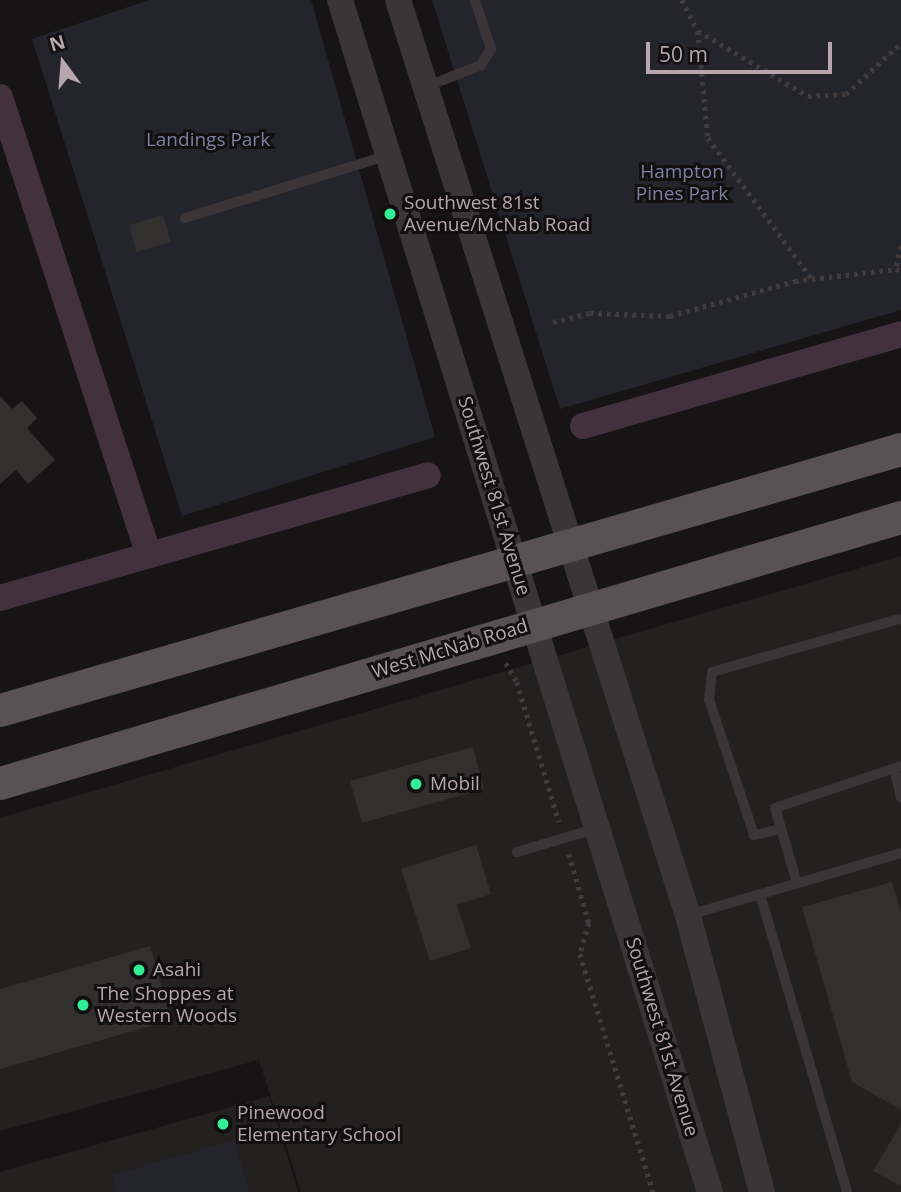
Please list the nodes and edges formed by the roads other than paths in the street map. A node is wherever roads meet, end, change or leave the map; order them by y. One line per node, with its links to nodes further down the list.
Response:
1 (340, 0): 5 (street, Southwest 81st Avenue)
2 (398, 0): 4 (street)
3 (475, 0): 4 (lane)
4 (428, 86): 9 (street)
5 (388, 155): 6 (lane); 10 (street, Southwest 81st Avenue)
6 (185, 218)
7 (901, 449): 9 (main road)
8 (901, 517): 11 (main road, West McNab Road)
9 (574, 543): 10 (main road); 11 (street)
10 (514, 560): 13 (street, Southwest 81st Avenue); 14 (main road)
11 (593, 606): 13 (main road, West McNab Road); 24 (street)
12 (900, 619): 19 (lane)
13 (534, 623): 16 (main road, West McNab Road); 18 (street, Southwest 81st Avenue)
14 (0, 710)
15 (898, 769): 17 (lane); 19 (lane)
16 (0, 783)
17 (901, 797)
18 (597, 828): 20 (lane); 25 (street, Southwest 81st Avenue)
19 (781, 828): 22 (lane)
20 (517, 852)
21 (901, 853): 22 (lane)
22 (797, 883): 23 (lane)
23 (760, 894): 24 (lane); 27 (lane)
24 (688, 916): 26 (street)
25 (710, 1192)
26 (762, 1192)
27 (847, 1192)

